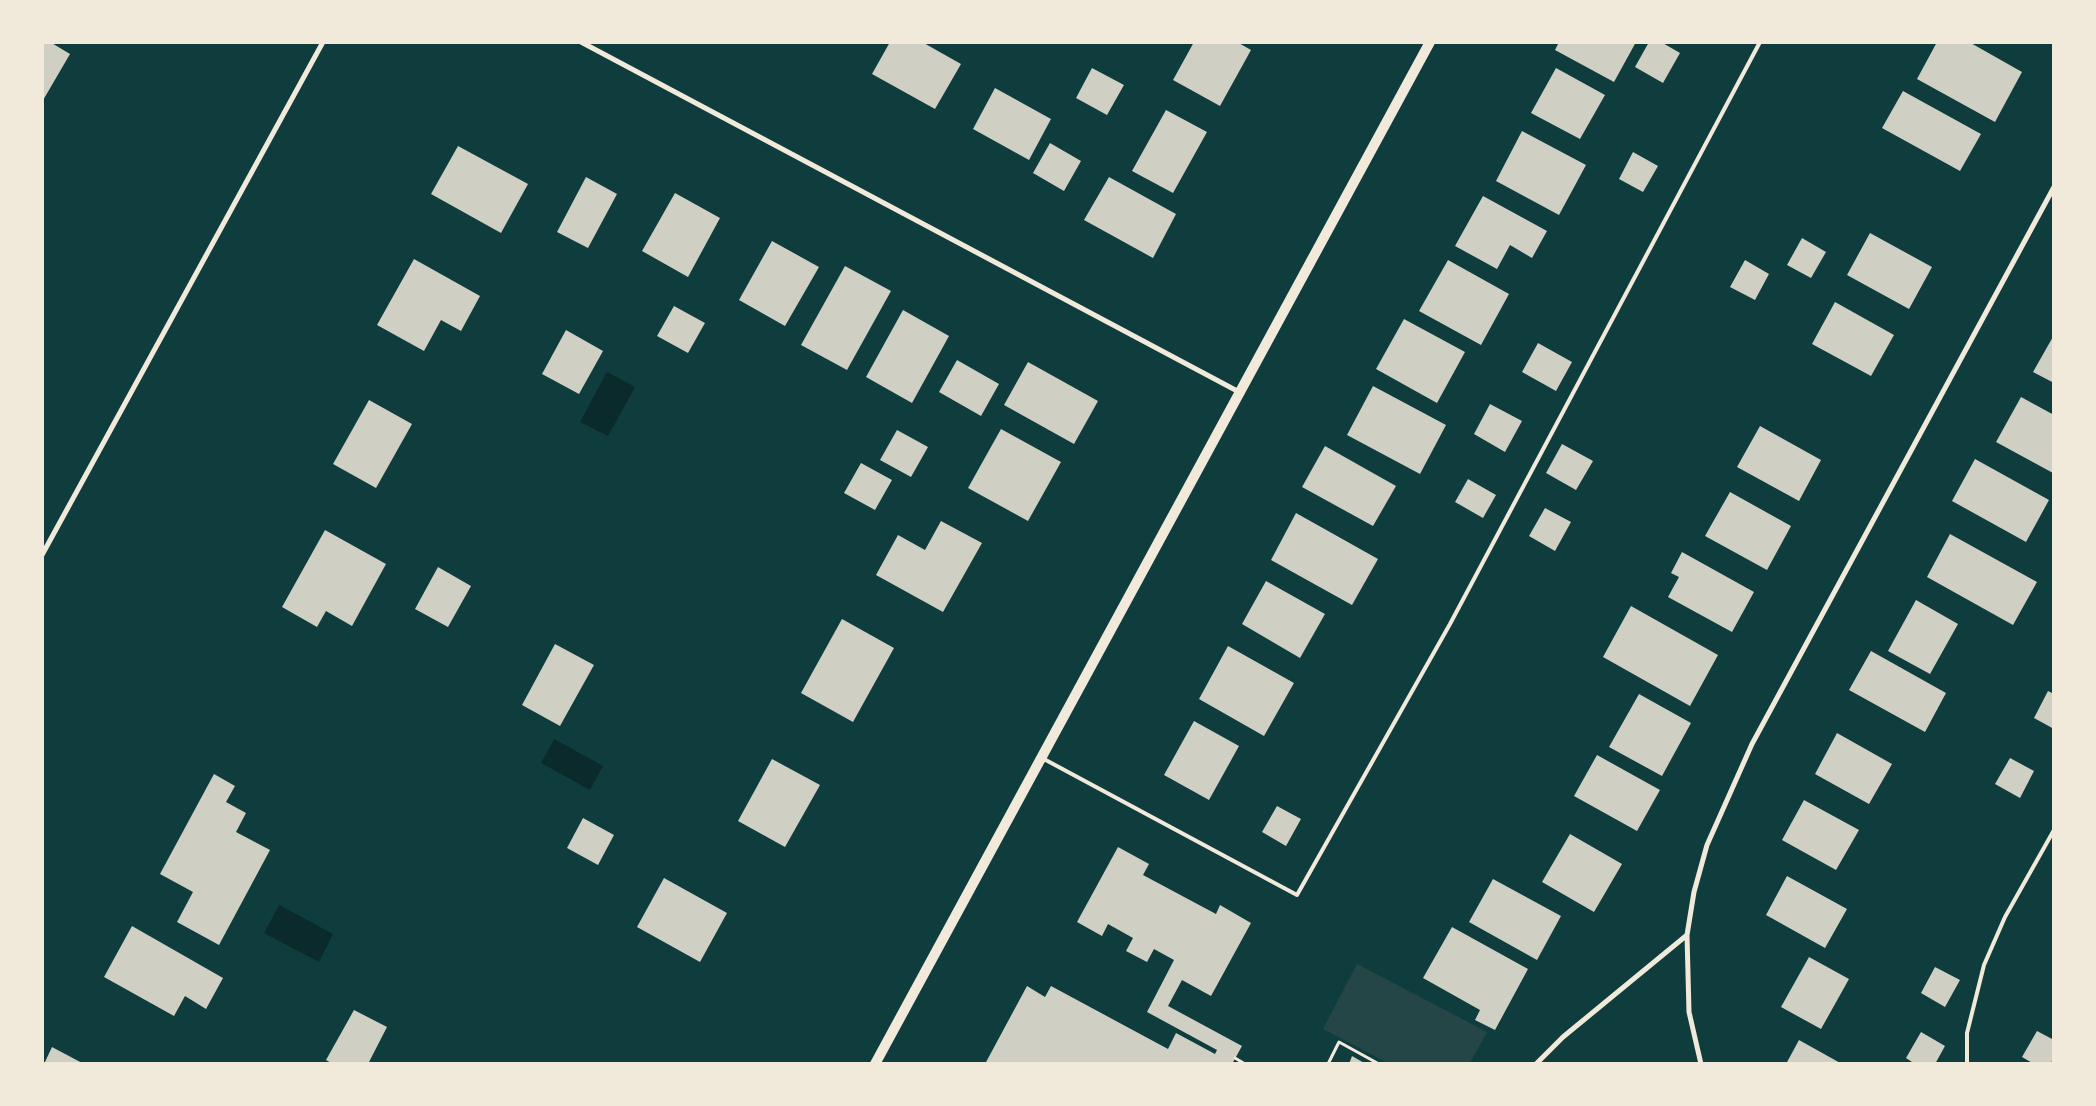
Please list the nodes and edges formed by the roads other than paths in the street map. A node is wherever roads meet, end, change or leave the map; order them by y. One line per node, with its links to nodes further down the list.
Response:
1 (323, 42): 7 (street)
2 (581, 42): 6 (street)
3 (1430, 42): 6 (main road)
4 (1760, 42): 8 (lane)
5 (2054, 187): 10 (street)
6 (1241, 393): 8 (main road)
7 (42, 555)
8 (1042, 758): 11 (main road)
9 (2054, 830): 14 (lane)
10 (1687, 935): 12 (street); 13 (street)
11 (875, 1064)
12 (1536, 1064)
13 (1701, 1064)
14 (1967, 1064)

